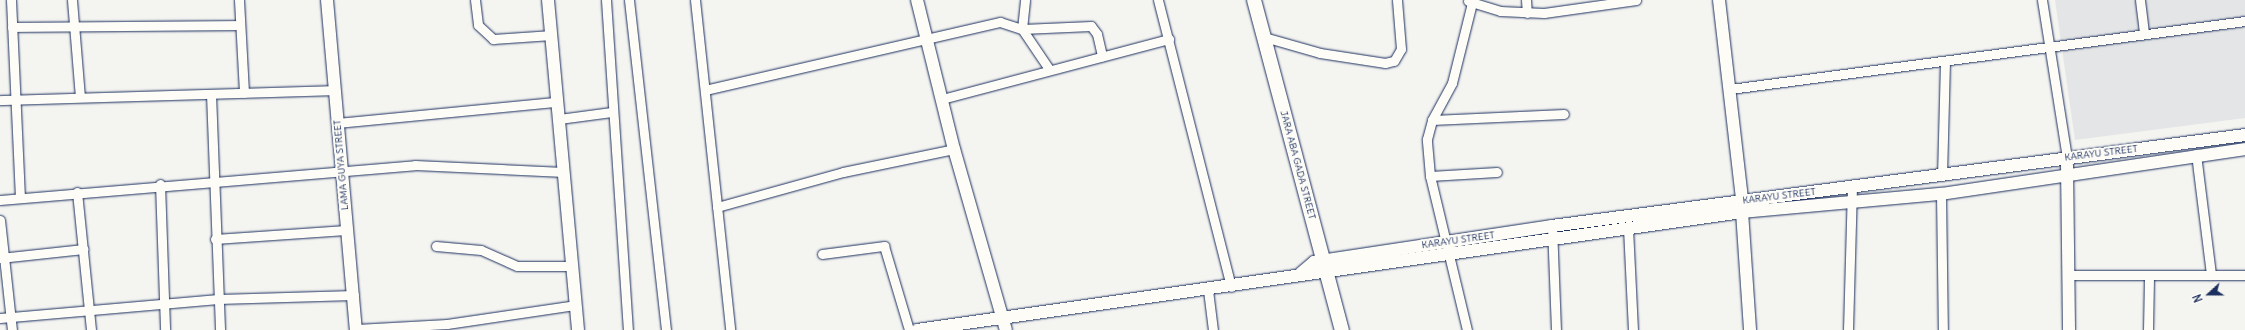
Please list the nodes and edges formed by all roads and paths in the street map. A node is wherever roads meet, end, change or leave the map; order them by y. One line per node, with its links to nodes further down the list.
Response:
1 (11, 0): 25 (street)
2 (72, 0): 26 (street)
3 (239, 0): 24 (street)
4 (327, 0): 38 (street, LAMA GUYA STREET)
5 (475, 0): 29 (street)
6 (548, 0): 29 (street)
7 (606, 0): 47 (street)
8 (629, 0): 108 (street)
9 (695, 0): 39 (street)
10 (917, 0): 31 (street)
11 (1025, 0): 27 (street)
12 (1158, 0): 32 (street)
13 (1247, 0): 86 (main road, JARA ABA GADA STREET)
14 (1254, 0): 30 (main road, JARA ABA GADA STREET)
15 (1397, 0): 30 (street)
16 (1526, 0): 22 (street)
17 (1636, 0): 22 (street)
18 (1719, 0): 37 (street)
19 (2042, 0): 33 (street)
20 (2140, 0): 28 (street)
21 (1469, 2): 22 (street); 50 (street)
22 (1528, 13)
23 (2245, 21): 28 (street)
24 (240, 26): 26 (street); 40 (street)
25 (12, 27): 26 (street); 43 (street)
26 (74, 27): 42 (street)
27 (1022, 29): 31 (street); 34 (street); 36 (street)
28 (2144, 34): 33 (street)
29 (552, 35): 46 (street)
30 (1264, 37): 86 (main road, JARA ABA GADA STREET)
31 (927, 38): 39 (street); 44 (street)
32 (1169, 39): 34 (street); 91 (street)
33 (2048, 47): 35 (street); 56 (street)
34 (1102, 56): 36 (street)
35 (1945, 62): 37 (street); 62 (street)
36 (1048, 69): 44 (street)
37 (1730, 89): 71 (street)
38 (334, 90): 40 (street); 51 (street, LAMA GUYA STREET)
39 (705, 90): 72 (street)
40 (244, 93): 41 (street)
41 (211, 94): 42 (street); 63 (street)
42 (80, 97): 43 (street)
43 (16, 99): 45 (street); 68 (street)
44 (942, 99): 53 (street)
45 (0, 100)
46 (558, 102): 49 (street); 51 (street)
47 (612, 112): 49 (street); 107 (street)
48 (1564, 114): 50 (street)
49 (559, 119): 58 (street)
50 (1432, 120): 61 (street)
51 (337, 122): 57 (street, LAMA GUYA STREET)
52 (2245, 135): 56 (street, KARAYU STREET)
53 (954, 149): 72 (street); 100 (street)
54 (2245, 149): 55 (street, KARAYU STREET)
55 (2196, 154): 60 (street, KARAYU STREET); 88 (street)
56 (2067, 157): 60 (street); 62 (street, KARAYU STREET)
57 (341, 170): 58 (street); 63 (street); 76 (street, LAMA GUYA STREET)
58 (564, 172): 85 (street)
59 (1497, 172): 61 (street)
60 (2067, 173): 67 (street, KARAYU STREET); 87 (street)
61 (1430, 176): 79 (street)
62 (1942, 176): 65 (street, KARAYU STREET)
63 (212, 180): 64 (street); 77 (street)
64 (160, 184): 66 (street); 95 (street)
65 (1852, 188): 70 (street); 71 (street, KARAYU STREET)
66 (77, 192): 68 (street); 81 (street)
67 (1941, 194): 70 (street, KARAYU STREET); 120 (street)
68 (20, 198): 69 (street)
69 (0, 200)
70 (1850, 203): 71 (street, KARAYU STREET); 119 (street)
71 (1742, 206): 74 (street, KARAYU STREET); 75 (street, KARAYU STREET); 118 (street)
72 (717, 207): 109 (street)
73 (0, 220): 84 (street)
74 (1552, 226): 78 (street); 79 (street, KARAYU STREET)
75 (1628, 228): 78 (street, KARAYU STREET); 117 (street)
76 (346, 230): 77 (street); 93 (street, LAMA GUYA STREET)
77 (215, 239): 94 (street)
78 (1552, 239): 83 (street, KARAYU STREET); 116 (street)
79 (1447, 242): 83 (street); 86 (street, KARAYU STREET)
80 (436, 246): 85 (street)
81 (84, 250): 84 (street); 97 (street)
82 (822, 254): 110 (street)
83 (1450, 255): 86 (street, KARAYU STREET); 115 (street)
84 (2, 258): 98 (street)
85 (572, 266): 96 (street)
86 (1321, 267): 91 (street); 113 (main road, JARA ABA GADA STREET); 114 (main road, JARA ABA GADA STREET)
87 (2068, 275): 90 (street); 121 (street)
88 (2211, 275): 89 (street); 90 (street)
89 (2245, 275)
90 (2149, 278): 122 (street)
91 (1231, 287): 92 (street)
92 (1208, 290): 100 (street); 112 (street)
93 (354, 295): 94 (street); 105 (street, LAMA GUYA STREET)
94 (218, 299): 95 (street); 104 (street)
95 (166, 303): 97 (street); 103 (street)
96 (575, 305): 105 (street); 106 (street)
97 (91, 309): 98 (street); 102 (street)
98 (12, 317): 99 (street); 101 (street)
99 (0, 318)
100 (1005, 324): 111 (street)
101 (12, 330)
102 (91, 330)
103 (165, 330)
104 (220, 330)
105 (356, 330)
106 (578, 330)
107 (628, 330)
108 (666, 330)
109 (730, 330)
110 (909, 330)
111 (917, 330)
112 (1213, 330)
113 (1332, 330)
114 (1342, 330)
115 (1467, 330)
116 (1556, 330)
117 (1633, 330)
118 (1750, 330)
119 (1848, 330)
120 (1943, 330)
121 (2069, 330)
122 (2148, 330)

